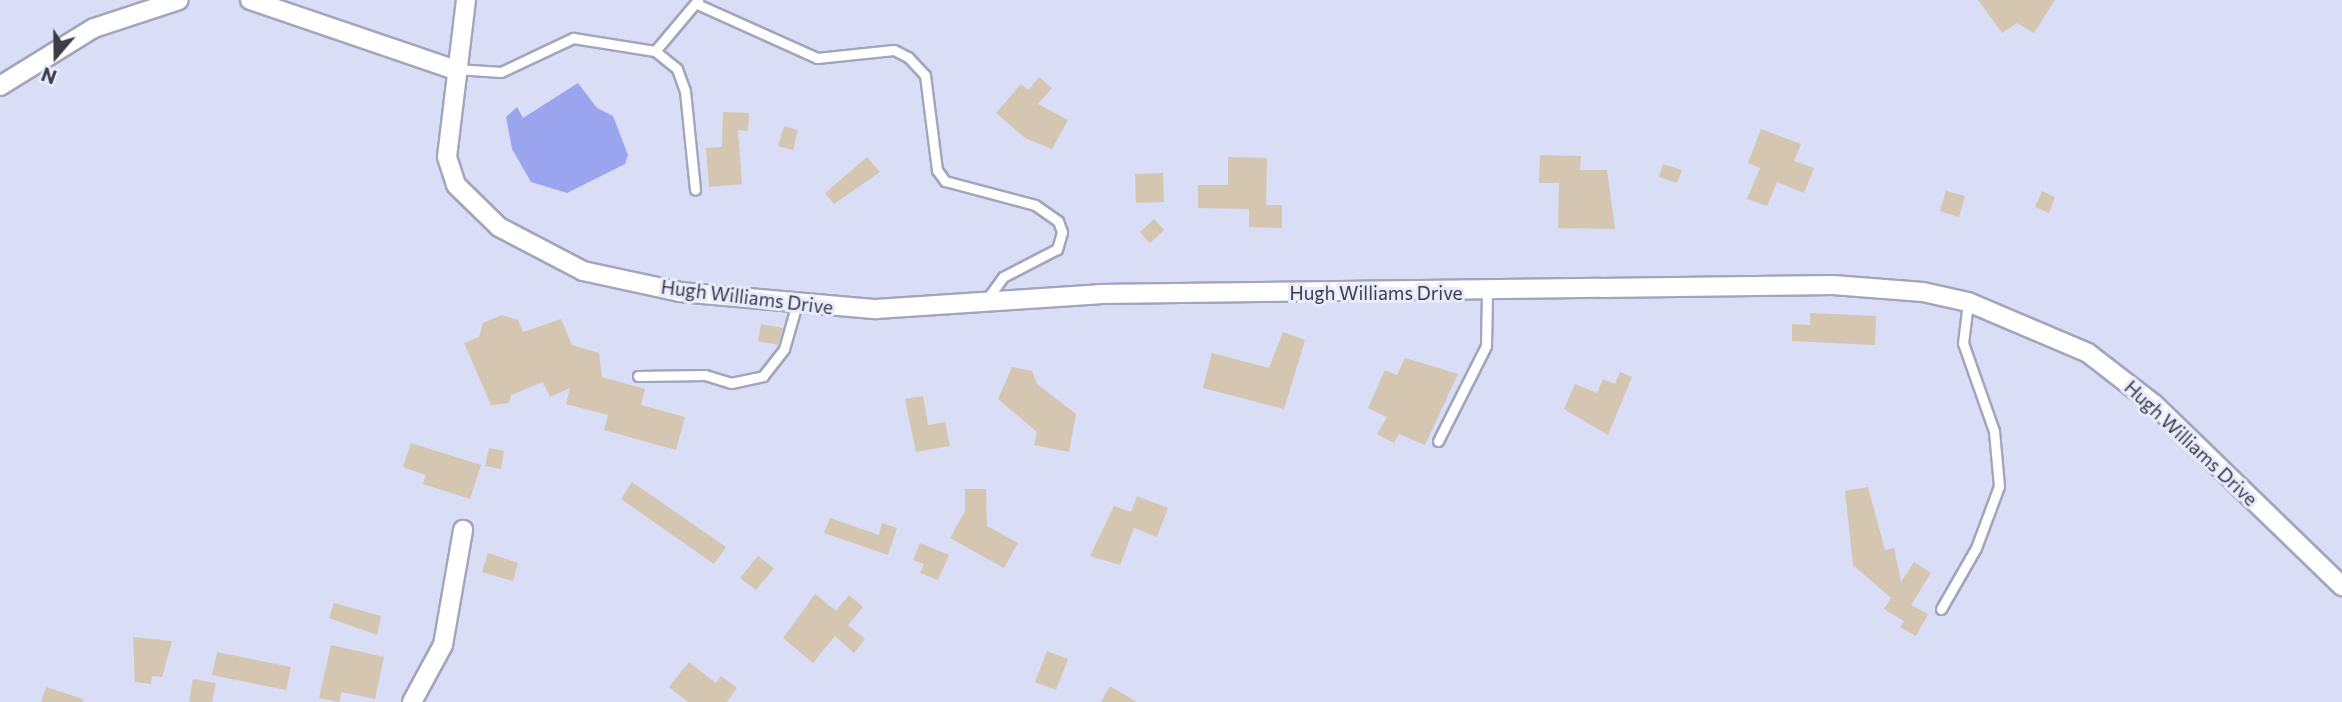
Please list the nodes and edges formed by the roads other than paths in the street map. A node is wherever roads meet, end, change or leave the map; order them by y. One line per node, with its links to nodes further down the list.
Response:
1 (179, 0): 7 (street)
2 (250, 0): 6 (street)
3 (466, 0): 6 (street, Hugh Williams Drive)
4 (697, 2): 5 (lane); 10 (lane)
5 (655, 51): 6 (lane); 8 (lane)
6 (453, 69): 12 (street, Hugh Williams Drive)
7 (0, 86)
8 (695, 189)
9 (1487, 293): 10 (street, Hugh Williams Drive); 11 (street, Hugh Williams Drive); 14 (lane)
10 (985, 302): 12 (street, Hugh Williams Drive)
11 (1968, 302): 16 (street, Hugh Williams Drive); 17 (lane)
12 (796, 307): 13 (lane)
13 (638, 376)
14 (1438, 441)
15 (463, 530): 18 (street)
16 (2342, 586)
17 (1941, 608)
18 (412, 702)

